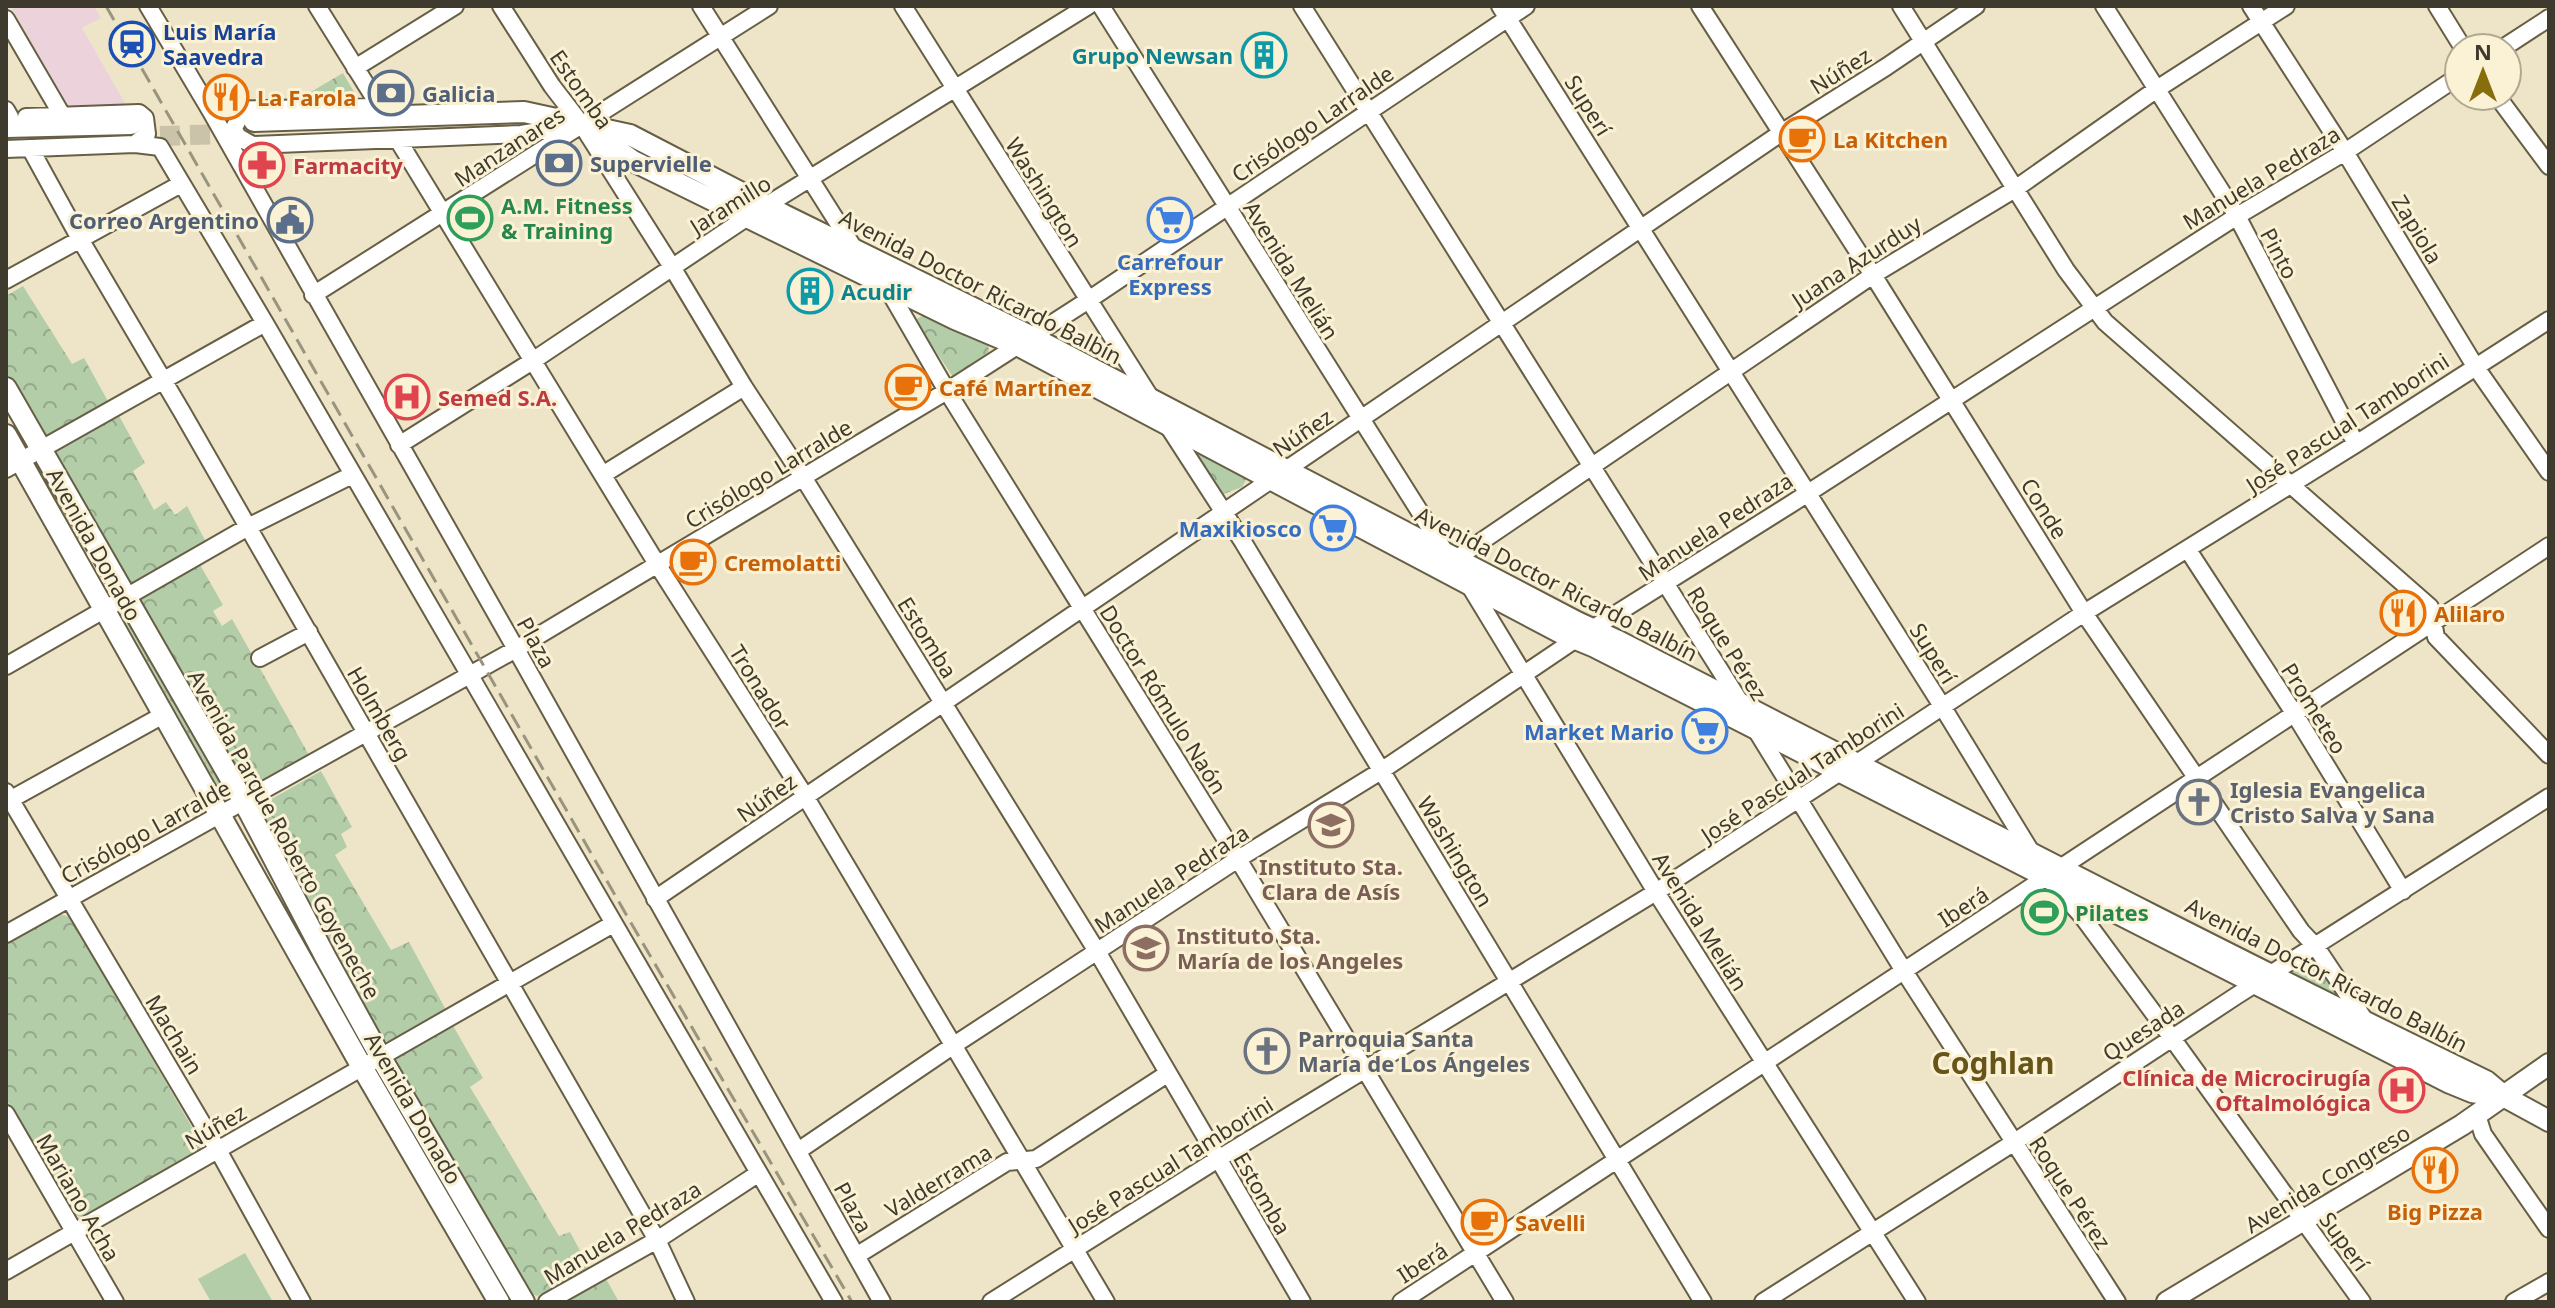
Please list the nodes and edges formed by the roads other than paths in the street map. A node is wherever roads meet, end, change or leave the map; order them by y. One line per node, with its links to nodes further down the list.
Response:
1 (148, 6): 32 (street, Plaza)
2 (317, 6): 27 (street)
3 (455, 6): 27 (street)
4 (501, 6): 37 (street, Estomba)
5 (701, 6): 25 (street)
6 (769, 6): 25 (street, Manzanares)
7 (903, 6): 30 (street, Washington)
8 (1088, 6): 30 (street, Jaramillo)
9 (1101, 6): 52 (street, Avenida Melián)
10 (1302, 6): 34 (street, Roque Pérez)
11 (1526, 6): 19 (street, Crisólogo Larralde)
12 (1700, 6): 39 (street, Conde)
13 (1901, 6): 26 (street)
14 (1976, 6): 26 (street, Núñez)
15 (2104, 6): 29 (street, Pinto)
16 (2251, 6): 22 (street, Zapiola)
17 (2286, 6): 22 (street, Juana Azurduy)
18 (2437, 6): 23 (street)
19 (1504, 12): 34 (street, Crisólogo Larralde); 56 (street, Superí)
20 (2549, 18): 24 (street)
21 (6, 19): 35 (street)
22 (2261, 23): 29 (street, Juana Azurduy); 45 (street, Zapiola)
23 (2453, 32)
24 (2523, 35)
25 (721, 36): 37 (street, Manzanares); 48 (street)
26 (1923, 41): 39 (street, Núñez); 50 (street)
27 (355, 68): 31 (street)
28 (2443, 87): 45 (street, Manuela Pedraza)
29 (2157, 89): 50 (street, Juana Azurduy); 54 (street, Pinto)
30 (954, 90): 48 (street, Jaramillo); 64 (street, Washington)
31 (380, 107): 37 (street, Avenida Doctor Ricardo Balbín); 38 (street, Avenida Doctor Ricardo Balbín)
32 (210, 110): 38 (street, Avenida Doctor Ricardo Balbín); 46 (street, Plaza)
33 (2509, 112): 47 (street)
34 (1370, 113): 52 (street, Crisólogo Larralde); 68 (street, Roque Pérez)
35 (62, 115): 36 (street); 40 (street)
36 (7, 118): 40 (main road)
37 (582, 125): 38 (main road); 41 (street, Avenida Doctor Ricardo Balbín); 51 (main road, Avenida Doctor Ricardo Balbín); 53 (street, Manzanares); 55 (main road, Avenida Doctor Ricardo Balbín); 59 (street, Estomba)
38 (252, 127): 41 (street, Avenida Doctor Ricardo Balbín); 46 (street)
39 (1781, 133): 56 (street, Núñez); 60 (street, Conde)
40 (132, 135): 42 (main road); 43 (street); 49 (street)
41 (398, 140): 53 (street, Tronador)
42 (6, 141)
43 (30, 148): 44 (street); 57 (street, Holmberg)
44 (6, 149)
45 (2345, 152): 54 (street, Manuela Pedraza); 71 (street, Zapiola)
46 (239, 164): 63 (street, Plaza)
47 (2549, 166)
48 (811, 179): 51 (street, Jaramillo); 58 (street)
49 (181, 184): 57 (street); 67 (street)
50 (2015, 189): 60 (street, Juana Azurduy); 65 (street)
51 (767, 206): 55 (street, Jaramillo); 58 (main road, Avenida Doctor Ricardo Balbín)
52 (1226, 207): 64 (street, Crisólogo Larralde); 79 (street, Avenida Melián)
53 (444, 214): 63 (street, Manzanares); 70 (street, Tronador)
54 (2237, 216): 65 (street, Manuela Pedraza); 82 (street, Pinto)
55 (746, 218): 59 (street, Jaramillo); 62 (main road, Avenida Doctor Ricardo Balbín)
56 (1641, 228): 68 (street, Núñez); 72 (street, Superí)
57 (80, 239): 61 (street); 73 (street, Holmberg)
58 (855, 250): 69 (main road, Avenida Doctor Ricardo Balbín)
59 (672, 267): 70 (street, Jaramillo); 74 (street, Estomba)
60 (1873, 275): 72 (street, Juana Azurduy); 78 (street, Conde)
61 (6, 280)
62 (885, 284): 69 (main road, Avenida Doctor Ricardo Balbín); 76 (street, Doctor Rómulo Naón)
63 (313, 295): 83 (street, Plaza)
64 (1087, 301): 69 (street, Crisólogo Larralde); 77 (street, Washington)
65 (2095, 308): 78 (street, Manuela Pedraza); 92 (street)
66 (2549, 320): 71 (street, José Pascual Tamborini)
67 (265, 323): 73 (street); 90 (street)
68 (1503, 324): 79 (street, Núñez); 86 (street, Roque Pérez)
69 (1026, 341): 76 (street, Crisólogo Larralde); 77 (main road, Avenida Doctor Ricardo Balbín); 80 (main road, Avenida Doctor Ricardo Balbín)
70 (534, 360): 83 (street, Jaramillo); 88 (street, Tronador)
71 (2475, 366): 82 (street, José Pascual Tamborini); 87 (street, Zapiola)
72 (1730, 370): 86 (street, Juana Azurduy); 93 (street, Superí)
73 (162, 381): 84 (street); 95 (street, Holmberg)
74 (744, 387): 88 (street); 91 (street, Estomba)
75 (6, 388): 84 (main road, Avenida Parque Roberto Goyeneche)
76 (947, 391): 91 (street, Crisólogo Larralde); 104 (street, Doctor Rómulo Naón)
77 (1152, 400): 89 (main road, Avenida Doctor Ricardo Balbín)
78 (1951, 401): 93 (street, Manuela Pedraza); 105 (street, Conde)
79 (1361, 419): 89 (street, Núñez); 98 (street, Avenida Melián)
80 (1167, 425): 89 (main road, Avenida Doctor Ricardo Balbín); 94 (street, Washington)
81 (6, 435): 85 (main road, Avenida Donado)
82 (2356, 444): 92 (street, José Pascual Tamborini)
83 (399, 445): 109 (street, Plaza)
84 (41, 449): 85 (street); 102 (main road, Avenida Parque Roberto Goyeneche)
85 (13, 465): 103 (main road, Avenida Donado)
86 (1590, 466): 98 (street, Juana Azurduy); 101 (street, Roque Pérez)
87 (2549, 472)
88 (604, 474): 99 (street, Tronador)
89 (1278, 474): 94 (street, Núñez); 98 (main road, Avenida Doctor Ricardo Balbín); 100 (main road, Avenida Doctor Ricardo Balbín)
90 (352, 475): 95 (street); 112 (street)
91 (803, 477): 99 (street, Crisólogo Larralde); 114 (street, Estomba)
92 (2291, 484): 97 (street, José Pascual Tamborini); 106 (street)
93 (1807, 493): 101 (street, Manuela Pedraza); 116 (street, Superí)
94 (1223, 511): 104 (street, Núñez); 123 (street, Washington)
95 (248, 527): 102 (street); 107 (street, Holmberg)
96 (2549, 546): 106 (street, Iberá)
97 (2188, 550): 105 (street, José Pascual Tamborini); 117 (street, Prometeo)
98 (1451, 558): 100 (street, Avenida Melián); 108 (main road, Avenida Doctor Ricardo Balbín)
99 (657, 564): 109 (street, Crisólogo Larralde); 125 (street, Tronador)
100 (1466, 582): 108 (main road, Avenida Doctor Ricardo Balbín); 113 (street, Avenida Melián)
101 (1665, 584): 108 (street, Manuela Pedraza); 115 (street, Roque Pérez)
102 (125, 597): 103 (street); 129 (main road, Avenida Parque Roberto Goyeneche)
103 (105, 609): 111 (street); 118 (main road, Avenida Donado)
104 (1082, 610): 114 (street, Núñez); 132 (street, Doctor Rómulo Naón)
105 (2084, 613): 116 (street, José Pascual Tamborini); 124 (street, Conde)
106 (2433, 623): 117 (street, Iberá); 121 (street)
107 (309, 632): 110 (street); 120 (street, Holmberg)
108 (1584, 634): 113 (street, Manuela Pedraza); 115 (main road, Avenida Doctor Ricardo Balbín); 119 (main road, Avenida Doctor Ricardo Balbín)
109 (516, 649): 112 (street, Crisólogo Larralde); 137 (street, Plaza)
110 (260, 658)
111 (6, 666)
112 (469, 674): 120 (street, Crisólogo Larralde); 138 (street)
113 (1523, 674): 123 (street, Manuela Pedraza); 135 (street, Avenida Melián)
114 (942, 701): 125 (street, Núñez); 141 (street, Estomba)
115 (1742, 704): 119 (street, Roque Pérez); 122 (main road, Avenida Doctor Ricardo Balbín)
116 (1942, 706): 122 (street, José Pascual Tamborini); 131 (street, Superí)
117 (2294, 713): 124 (street, Iberá); 134 (street, Prometeo)
118 (165, 714): 127 (street); 130 (main road, Avenida Donado)
119 (1754, 729): 122 (main road, Avenida Doctor Ricardo Balbín); 128 (street, Roque Pérez)
120 (366, 733): 129 (street, Crisólogo Larralde); 145 (street, Holmberg)
121 (2549, 755)
122 (1849, 767): 128 (street, José Pascual Tamborini); 131 (main road, Avenida Doctor Ricardo Balbín); 133 (main road, Avenida Doctor Ricardo Balbín)
123 (1381, 771): 132 (street, Manuela Pedraza); 144 (street, Washington)
124 (2199, 779): 133 (street, Iberá); 140 (street, Conde)
125 (805, 796): 137 (street, Núñez); 148 (street, Tronador)
126 (2549, 797): 134 (street, Quesada)
127 (7, 798): 136 (street, Machain)
128 (1798, 800): 135 (street, José Pascual Tamborini); 142 (street, Roque Pérez)
129 (244, 802): 130 (street, Crisólogo Larralde); 149 (main road, Avenida Parque Roberto Goyeneche)
130 (221, 815): 136 (street, Crisólogo Larralde); 149 (main road, Avenida Donado)
131 (2032, 855): 133 (main road, Avenida Doctor Ricardo Balbín)
132 (1238, 859): 141 (street, Manuela Pedraza); 152 (street, Doctor Rómulo Naón)
133 (2053, 873): 142 (street, Iberá); 143 (main road, Avenida Doctor Ricardo Balbín); 147 (street, Superí)
134 (2403, 891): 140 (street, Quesada)
135 (1656, 892): 144 (street, José Pascual Tamborini); 150 (street, Avenida Melián)
136 (69, 898): 139 (street, Crisólogo Larralde); 160 (street, Machain)
137 (655, 899): 161 (street, Plaza)
138 (613, 924): 145 (street, Núñez); 165 (street)
139 (6, 934)
140 (2316, 947): 143 (street, Quesada); 146 (street, Conde)
141 (1098, 953): 148 (street, Manuela Pedraza); 153 (street, Estomba)
142 (1904, 971): 150 (street, Iberá); 159 (street, Roque Pérez)
143 (2264, 979): 146 (main road, Avenida Doctor Ricardo Balbín); 147 (street, Quesada); 154 (main road, Avenida Doctor Ricardo Balbín)
144 (1509, 980): 152 (street, José Pascual Tamborini); 163 (street, Washington)
145 (509, 983): 149 (street, Núñez); 170 (street, Holmberg)
146 (2367, 1023): 155 (main road, Avenida Doctor Ricardo Balbín)
147 (2172, 1038): 159 (street, Quesada); 166 (street, Superí)
148 (954, 1045): 161 (street, Manuela Pedraza); 164 (street, Tronador)
149 (371, 1061): 160 (street, Núñez); 178 (main road, Avenida Donado); 179 (main road, Avenida Parque Roberto Goyeneche)
150 (1766, 1063): 163 (street, Iberá); 168 (street, Avenida Melián)
151 (2549, 1064): 155 (main road, Avenida Congreso)
152 (1364, 1069): 162 (street, José Pascual Tamborini); 172 (street, Doctor Rómulo Naón)
153 (1167, 1074): 162 (street, Estomba); 164 (street, Valderrama)
154 (2472, 1092): 155 (main road, Avenida Doctor Ricardo Balbín); 157 (main road)
155 (2505, 1097): 157 (main road, Avenida Congreso); 158 (main road, Avenida Doctor Ricardo Balbín)
156 (6, 1114): 169 (street, Mariano Acha)
157 (2477, 1115): 166 (main road, Avenida Congreso); 167 (street)
158 (2549, 1121)
159 (2013, 1143): 168 (street, Quesada); 192 (street, Roque Pérez)
160 (218, 1150): 169 (street, Núñez); 177 (street, Machain)
161 (798, 1151): 173 (street, Plaza)
162 (1218, 1159): 171 (street, José Pascual Tamborini); 186 (street, Estomba)
163 (1618, 1160): 172 (street, Iberá); 189 (street, Washington)
164 (1022, 1161): 171 (street, Tronador); 173 (street, Valderrama)
165 (759, 1173): 170 (street, Manuela Pedraza); 182 (street)
166 (2303, 1220): 193 (main road, Avenida Congreso); 194 (street, Superí)
167 (2549, 1229)
168 (1874, 1231): 190 (street, Quesada); 191 (street, Avenida Melián)
169 (74, 1233): 174 (street, Núñez); 176 (street, Mariano Acha)
170 (657, 1240): 180 (street, Manuela Pedraza); 181 (street, Holmberg)
171 (1075, 1250): 184 (street, José Pascual Tamborini); 185 (street, Tronador)
172 (1475, 1253): 187 (street, Iberá); 188 (street, Doctor Rómulo Naón)
173 (856, 1256): 183 (street, Plaza)
174 (6, 1271)
175 (2549, 1282): 195 (street)
176 (115, 1302)
177 (302, 1302)
178 (499, 1302)
179 (524, 1302)
180 (547, 1302)
181 (686, 1302)
182 (834, 1302)
183 (882, 1302)
184 (991, 1302)
185 (1106, 1302)
186 (1302, 1302)
187 (1401, 1302)
188 (1505, 1302)
189 (1703, 1302)
190 (1763, 1302)
191 (1917, 1302)
192 (2117, 1302)
193 (2167, 1302)
194 (2362, 1302)
195 (2514, 1302)

